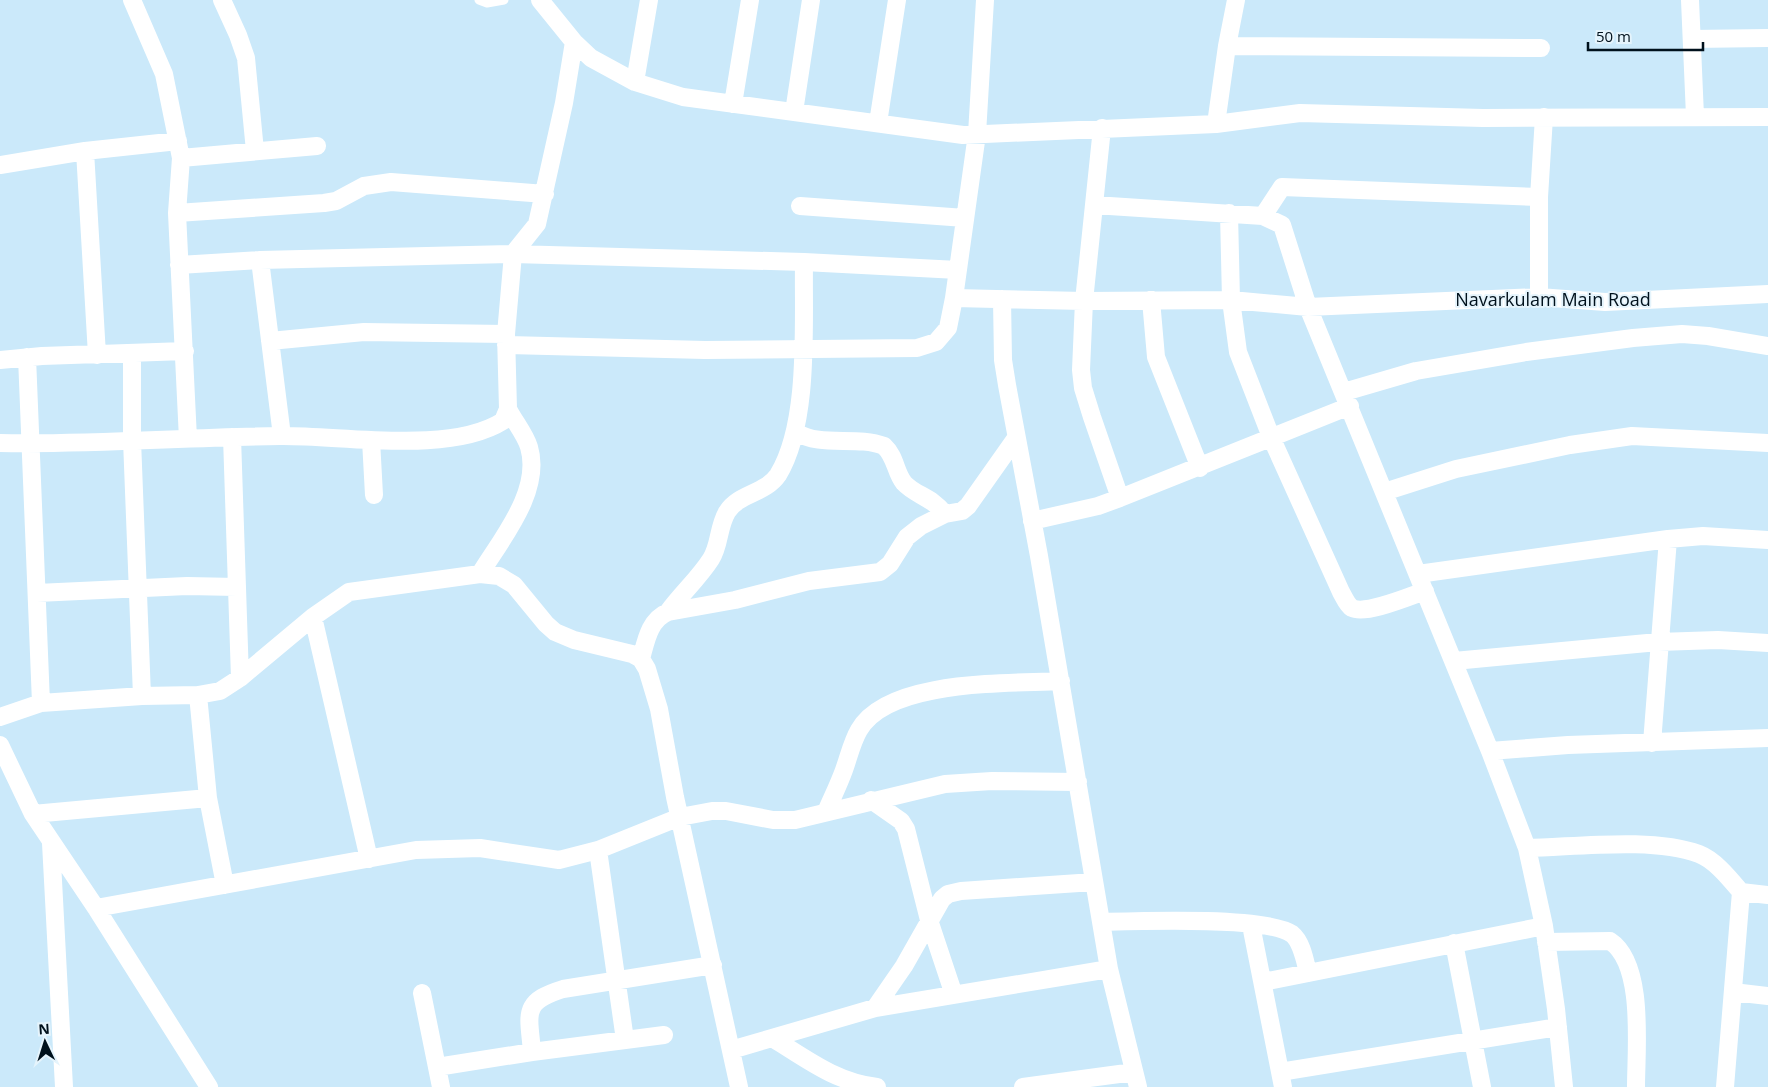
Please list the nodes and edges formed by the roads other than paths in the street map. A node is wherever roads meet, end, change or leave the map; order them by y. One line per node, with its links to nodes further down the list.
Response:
1 (132, 0): 29 (street)
2 (222, 0): 31 (street)
3 (479, 0): 4 (lane)
4 (504, 0)
5 (540, 0): 15 (street)
6 (649, 0): 18 (street)
7 (750, 0): 19 (street)
8 (811, 0): 20 (street)
9 (897, 0): 24 (street)
10 (985, 0): 27 (street)
11 (1236, 0): 16 (street)
12 (1690, 0): 14 (street)
13 (1768, 38): 14 (street)
14 (1692, 39): 21 (street)
15 (574, 42): 18 (street); 33 (street)
16 (1227, 46): 17 (street); 25 (street)
17 (1541, 48)
18 (634, 82): 19 (street)
19 (733, 104): 20 (street)
20 (794, 112): 24 (street)
21 (1695, 116): 22 (street); 23 (street)
22 (1544, 117): 25 (street); 34 (street)
23 (1768, 117)
24 (878, 123): 27 (street)
25 (1216, 124): 26 (street)
26 (1102, 128): 27 (street); 35 (street)
27 (977, 134): 40 (street)
28 (317, 146): 31 (street)
29 (180, 149): 30 (street); 31 (street); 38 (street)
30 (85, 151): 32 (street); 61 (street)
31 (255, 151)
32 (0, 165)
33 (545, 194): 38 (street); 41 (street)
34 (1539, 197): 39 (street); 47 (street)
35 (1094, 204): 37 (street); 52 (street)
36 (800, 206): 40 (street)
37 (1229, 213): 39 (street); 51 (street)
38 (177, 214): 44 (street)
39 (1263, 216): 53 (street)
40 (965, 218): 45 (street)
41 (513, 254): 42 (street); 43 (street); 54 (street)
42 (260, 260): 44 (street); 55 (street)
43 (804, 262): 45 (street); 57 (street)
44 (179, 265): 59 (street)
45 (958, 270): 48 (street)
46 (1768, 294): 47 (street, Navarkulam Main Road)
47 (1539, 297): 53 (street, Navarkulam Main Road)
48 (954, 298): 49 (street, Navarkulam Main Road); 57 (street)
49 (1002, 299): 52 (street, Navarkulam Main Road); 70 (street)
50 (1151, 300): 51 (street, Navarkulam Main Road); 52 (street, Navarkulam Main Road); 77 (street)
51 (1230, 300): 53 (street, Navarkulam Main Road); 69 (street)
52 (1084, 301): 80 (street)
53 (1308, 307): 64 (street)
54 (506, 339): 55 (street); 57 (street); 65 (street)
55 (270, 341): 67 (street)
56 (1768, 346): 64 (street)
57 (802, 349): 66 (street)
58 (0, 350): 63 (street)
59 (185, 351): 60 (street); 71 (street)
60 (132, 354): 61 (street); 72 (street)
61 (97, 355): 62 (street)
62 (27, 357): 63 (street); 76 (street)
63 (0, 360)
64 (1347, 399): 69 (street); 78 (street)
65 (508, 409): 73 (street); 85 (street)
66 (796, 432): 81 (street); 91 (street)
67 (282, 436): 68 (street); 73 (street)
68 (232, 437): 71 (street); 87 (street)
69 (1272, 437): 77 (street); 89 (street)
70 (1016, 438): 81 (street); 82 (street)
71 (188, 439): 72 (street)
72 (132, 440): 76 (street); 88 (street)
73 (371, 440): 79 (street)
74 (0, 443): 76 (street)
75 (1768, 443): 78 (street)
76 (32, 444): 90 (street)
77 (1200, 468): 80 (street)
78 (1384, 492): 86 (street)
79 (374, 495)
80 (1120, 498): 82 (street)
81 (945, 514): 91 (street)
82 (1032, 521): 98 (street)
83 (1668, 539): 84 (street); 86 (street); 93 (street)
84 (1768, 540)
85 (480, 574): 92 (street); 95 (street)
86 (1418, 574): 89 (street)
87 (237, 587): 88 (street); 97 (street)
88 (138, 589): 90 (street); 100 (street)
89 (1425, 592): 96 (street)
90 (37, 593): 101 (street)
91 (668, 612): 95 (street)
92 (313, 617): 97 (street); 116 (street)
93 (1658, 642): 94 (street); 96 (street); 104 (street)
94 (1768, 643)
95 (642, 659): 112 (street)
96 (1454, 661): 106 (street)
97 (240, 678): 99 (street)
98 (1061, 681): 107 (street); 110 (street)
99 (198, 695): 100 (street); 108 (street)
100 (142, 696): 101 (street)
101 (41, 703): 102 (street)
102 (0, 716)
103 (1768, 738): 104 (street)
104 (1652, 742): 106 (street)
105 (0, 744): 111 (street)
106 (1490, 750): 114 (street)
107 (1078, 782): 109 (street); 117 (street)
108 (208, 798): 111 (street); 118 (street)
109 (872, 800): 110 (street); 122 (street)
110 (826, 812): 112 (street)
111 (33, 814): 113 (street)
112 (680, 817): 115 (street); 127 (street)
113 (51, 843): 121 (street); 148 (street)
114 (1527, 848): 119 (street); 125 (street)
115 (598, 850): 116 (street); 130 (street)
116 (369, 859): 118 (street)
117 (1094, 882): 122 (street); 123 (street)
118 (224, 885): 121 (street)
119 (1741, 892): 120 (street); 132 (street)
120 (1768, 895)
121 (96, 908): 149 (street)
122 (929, 920): 134 (street); 136 (street)
123 (1101, 922): 124 (street); 128 (street)
124 (1251, 925): 129 (street); 131 (street)
125 (1545, 934): 126 (street); 137 (street); 156 (street)
126 (1454, 944): 129 (street); 141 (street)
127 (713, 965): 130 (street); 142 (street)
128 (1109, 969): 134 (street); 145 (street)
129 (1308, 973): 131 (street)
130 (616, 981): 140 (street); 143 (street)
131 (1263, 982): 146 (street)
132 (1733, 992): 135 (street); 157 (street)
133 (422, 993): 144 (street)
134 (954, 995): 136 (street)
135 (1768, 996)
136 (875, 1008): 139 (street)
137 (1558, 1027): 141 (street); 155 (street)
138 (664, 1036): 140 (street)
139 (774, 1039): 142 (street); 152 (street)
140 (625, 1040): 143 (street)
141 (1473, 1041): 146 (street); 154 (street)
142 (731, 1050): 151 (street)
143 (532, 1052): 144 (street)
144 (437, 1067): 150 (street)
145 (1136, 1079): 147 (street)
146 (1282, 1080)
147 (1071, 1084): 153 (street)
148 (64, 1087)
149 (209, 1087)
150 (440, 1087)
151 (739, 1087)
152 (877, 1087)
153 (1023, 1087)
154 (1482, 1087)
155 (1564, 1087)
156 (1636, 1087)
157 (1725, 1087)

